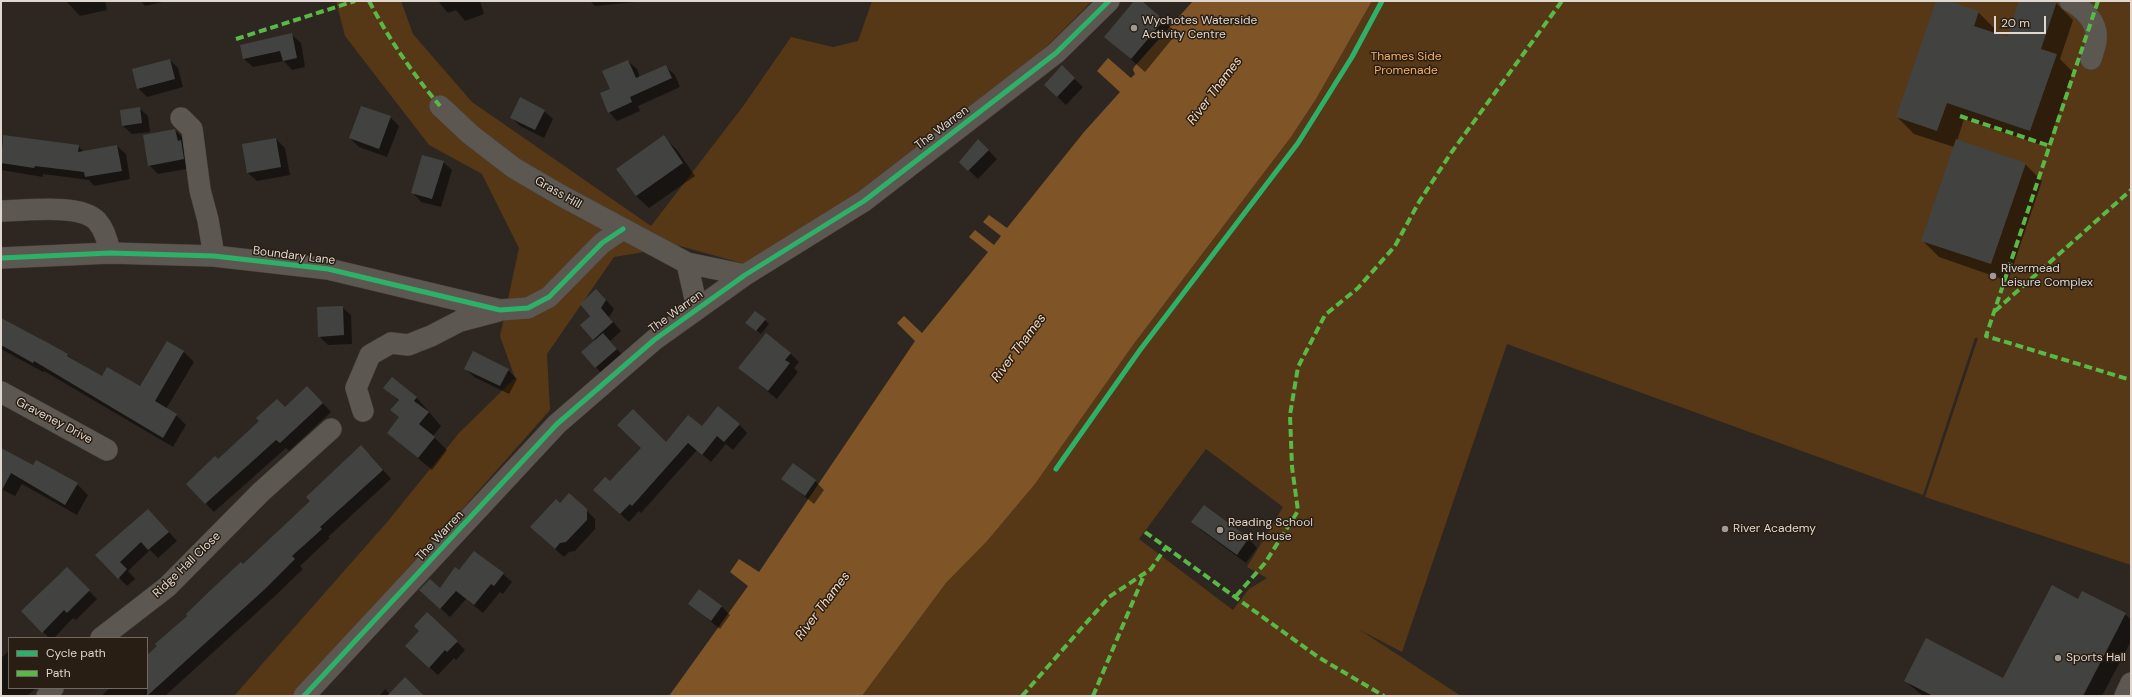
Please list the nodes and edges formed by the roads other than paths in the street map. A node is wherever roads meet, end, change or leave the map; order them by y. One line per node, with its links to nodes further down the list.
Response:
1 (1109, 1): 12 (street, The Warren)
2 (2070, 1): 3 (street)
3 (2091, 59)
4 (440, 106): 7 (street, Grass Hill)
5 (181, 118): 9 (street)
6 (1, 211): 8 (street)
7 (623, 229): 11 (street, Grass Hill); 14 (street, Boundary Lane)
8 (110, 252): 9 (street, Boundary Lane); 10 (street, Boundary Lane)
9 (214, 256): 14 (street, Boundary Lane)
10 (1, 258)
11 (687, 263): 12 (street, Grass Hill); 13 (street)
12 (745, 274): 13 (street, The Warren)
13 (698, 308): 21 (street, The Warren)
14 (500, 310): 16 (street)
15 (1, 392): 18 (street, Graveney Drive)
16 (364, 411)
17 (331, 429): 19 (street, Ridge Hall Close)
18 (107, 450)
19 (102, 637)
20 (2131, 683): 22 (street)
21 (304, 696)
22 (2125, 696)

